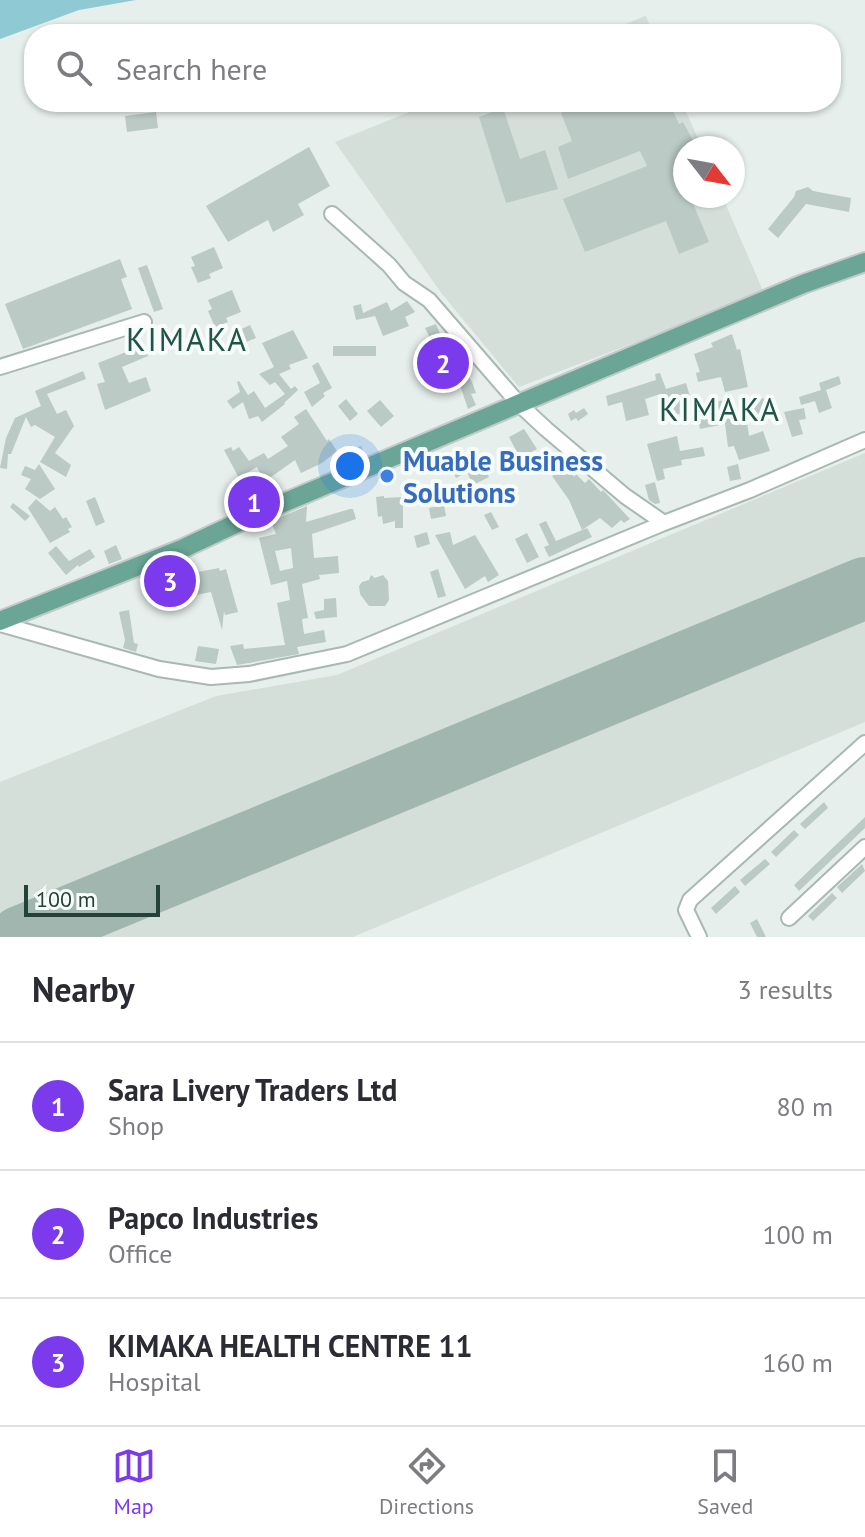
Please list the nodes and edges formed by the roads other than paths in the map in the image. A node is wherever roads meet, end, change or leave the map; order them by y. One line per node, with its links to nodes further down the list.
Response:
1 (332, 214): 5 (street)
2 (865, 262): 5 (main road)
3 (144, 322): 4 (street)
4 (0, 367)
5 (519, 404): 7 (street); 8 (main road)
6 (865, 440): 7 (street)
7 (664, 523): 8 (street)
8 (0, 622)
9 (865, 743): 12 (street)
10 (865, 847): 11 (street)
11 (789, 918)
12 (699, 937)

